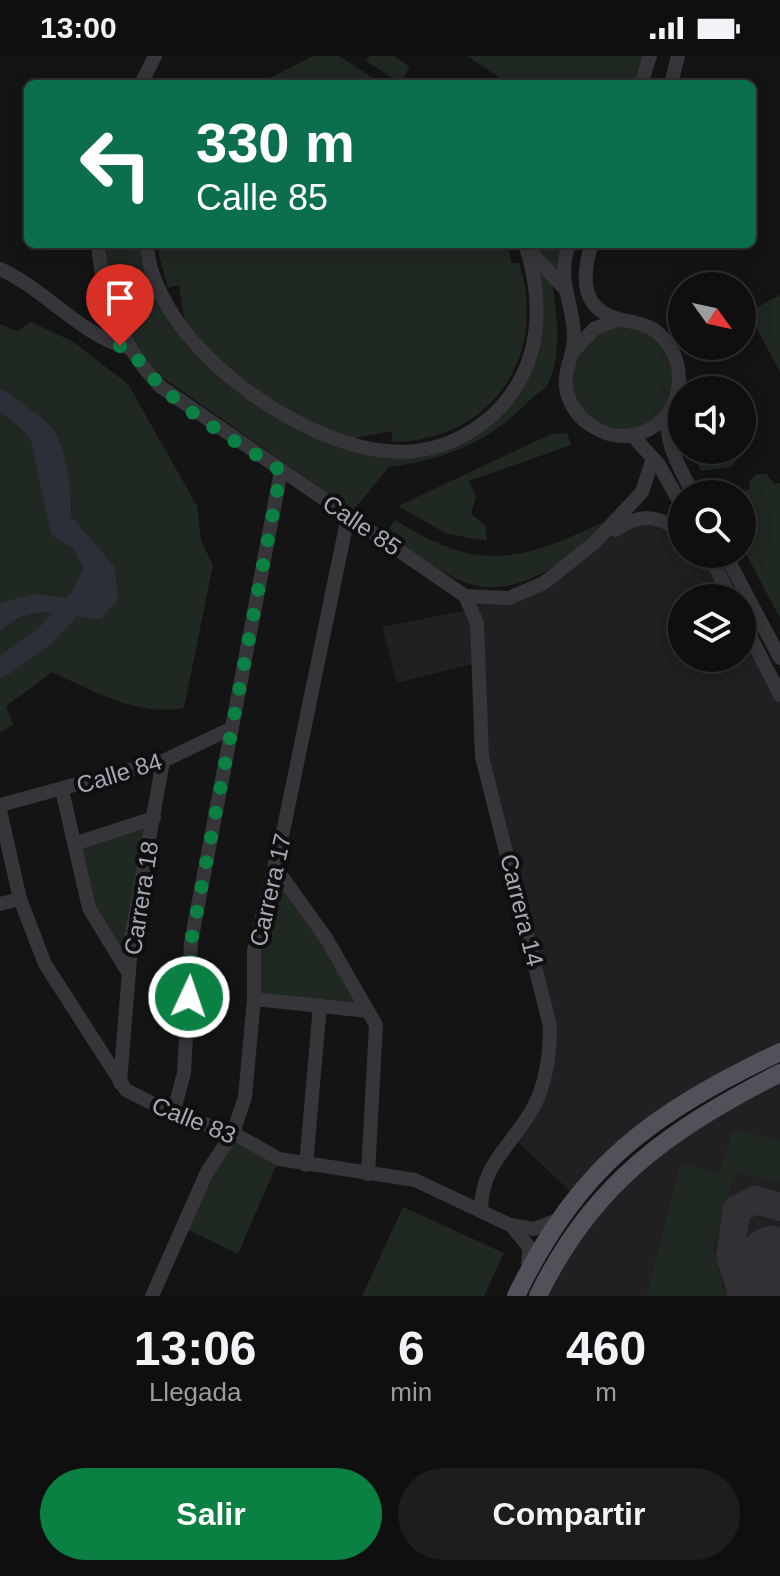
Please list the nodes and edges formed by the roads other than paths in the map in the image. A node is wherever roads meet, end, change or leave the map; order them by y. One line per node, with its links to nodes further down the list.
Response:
1 (155, 56): 4 (street)
2 (650, 56): 5 (street)
3 (678, 56): 6 (street)
4 (143, 80)
5 (642, 80)
6 (672, 80)
7 (99, 248): 17 (street)
8 (148, 248): 9 (street)
9 (525, 248)
10 (527, 248): 13 (street)
11 (591, 248): 16 (street)
12 (567, 251): 13 (street); 15 (street)
13 (544, 266): 15 (street)
14 (0, 269): 17 (street, Calle 85)
15 (563, 287): 18 (street)
16 (616, 320): 18 (street); 19 (street)
17 (130, 348): 23 (street, Calle 85)
18 (572, 353): 21 (street)
19 (679, 376)
20 (668, 413): 21 (street)
21 (632, 435): 22 (street)
22 (653, 458): 24 (street); 27 (street)
23 (281, 471): 25 (street, Calle 85); 33 (street)
24 (668, 483)
25 (348, 516): 29 (street, Calle 85); 39 (street, Carrera 17)
26 (668, 523): 27 (street)
27 (594, 543): 29 (street)
28 (732, 568): 31 (street)
29 (465, 596): 53 (street, Carrera 14)
30 (756, 648): 32 (street)
31 (780, 658)
32 (780, 695)
33 (232, 728): 34 (street, Calle 84); 49 (street)
34 (163, 761): 35 (street, Calle 84); 37 (street, Carrera 18)
35 (62, 790): 36 (street, Calle 84); 38 (street)
36 (0, 807): 40 (street, Calle 83)
37 (154, 818): 38 (street); 42 (street, Carrera 18)
38 (74, 844): 42 (street)
39 (275, 867): 43 (street, Carrera 17); 45 (street)
40 (20, 899): 41 (street); 48 (street, Calle 83)
41 (0, 904)
42 (129, 972): 48 (street, Carrera 18)
43 (254, 999): 44 (street); 50 (street, Carrera 17)
44 (320, 1005): 45 (street); 51 (street)
45 (368, 1011): 52 (street)
46 (779, 1052): 54 (main road)
47 (780, 1073): 59 (main road)
48 (120, 1083): 49 (street, Calle 83)
49 (173, 1114): 50 (street, Calle 83)
50 (233, 1133): 51 (street, Calle 83); 57 (street, Carrera 17)
51 (306, 1165): 52 (street, Calle 83)
52 (368, 1174): 53 (street, Calle 83)
53 (481, 1211): 55 (street, Calle 83)
54 (562, 1218): 55 (street, Calle 83); 56 (main road)
55 (510, 1225): 56 (street)
56 (527, 1274): 58 (main road)
57 (152, 1296)
58 (516, 1296)
59 (538, 1296)

